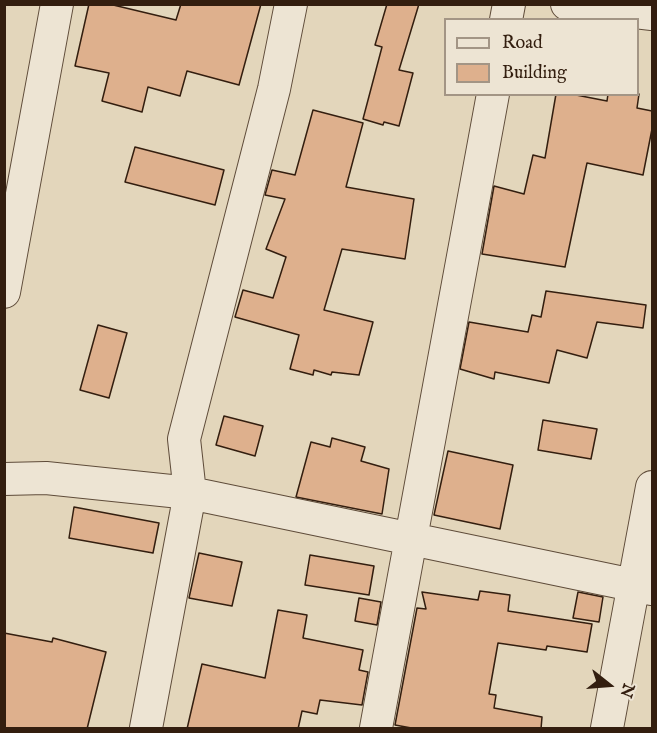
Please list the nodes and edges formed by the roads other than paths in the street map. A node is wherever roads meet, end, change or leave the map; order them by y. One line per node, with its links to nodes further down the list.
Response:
1 (57, 4): 6 (street)
2 (291, 4): 9 (street)
3 (567, 4): 4 (street)
4 (652, 14)
5 (493, 96): 10 (street)
6 (4, 292)
7 (4, 479): 9 (street)
8 (652, 487): 11 (street)
9 (190, 493): 10 (street); 12 (street)
10 (411, 540): 11 (street); 13 (street)
11 (643, 587): 14 (street)
12 (146, 729)
13 (376, 729)
14 (607, 729)

